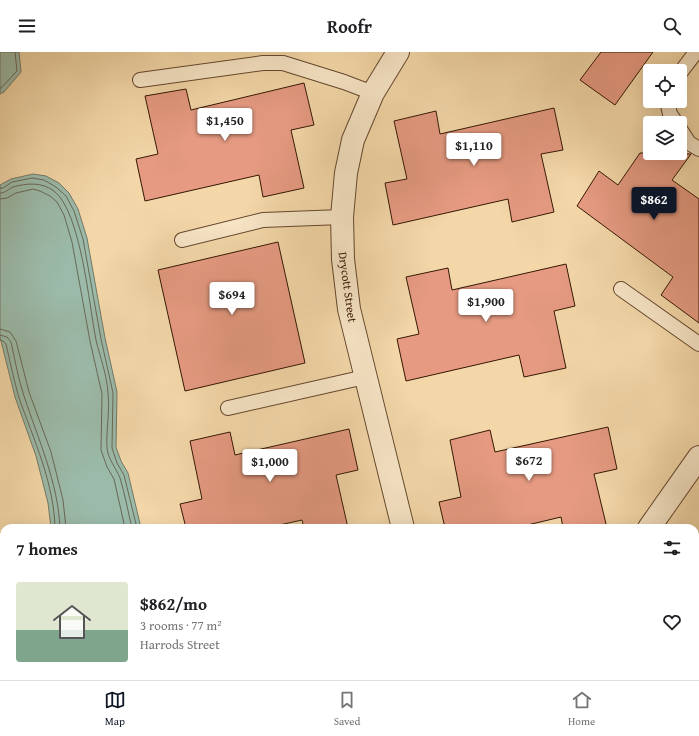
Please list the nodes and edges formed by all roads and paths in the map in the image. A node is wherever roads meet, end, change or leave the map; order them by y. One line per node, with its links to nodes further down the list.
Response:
1 (398, 52): 5 (street, Drycott Street)
2 (696, 52): 3 (lane)
3 (687, 64)
4 (140, 80): 5 (lane)
5 (373, 93): 8 (street, Drycott Street)
6 (687, 140): 7 (lane)
7 (699, 149)
8 (342, 217): 9 (lane); 12 (street, Drycott Street)
9 (182, 240)
10 (621, 289): 11 (lane)
11 (699, 344)
12 (365, 377): 13 (lane); 15 (street, Drycott Street)
13 (228, 408)
14 (699, 457): 16 (street)
15 (402, 524)
16 (652, 524)

